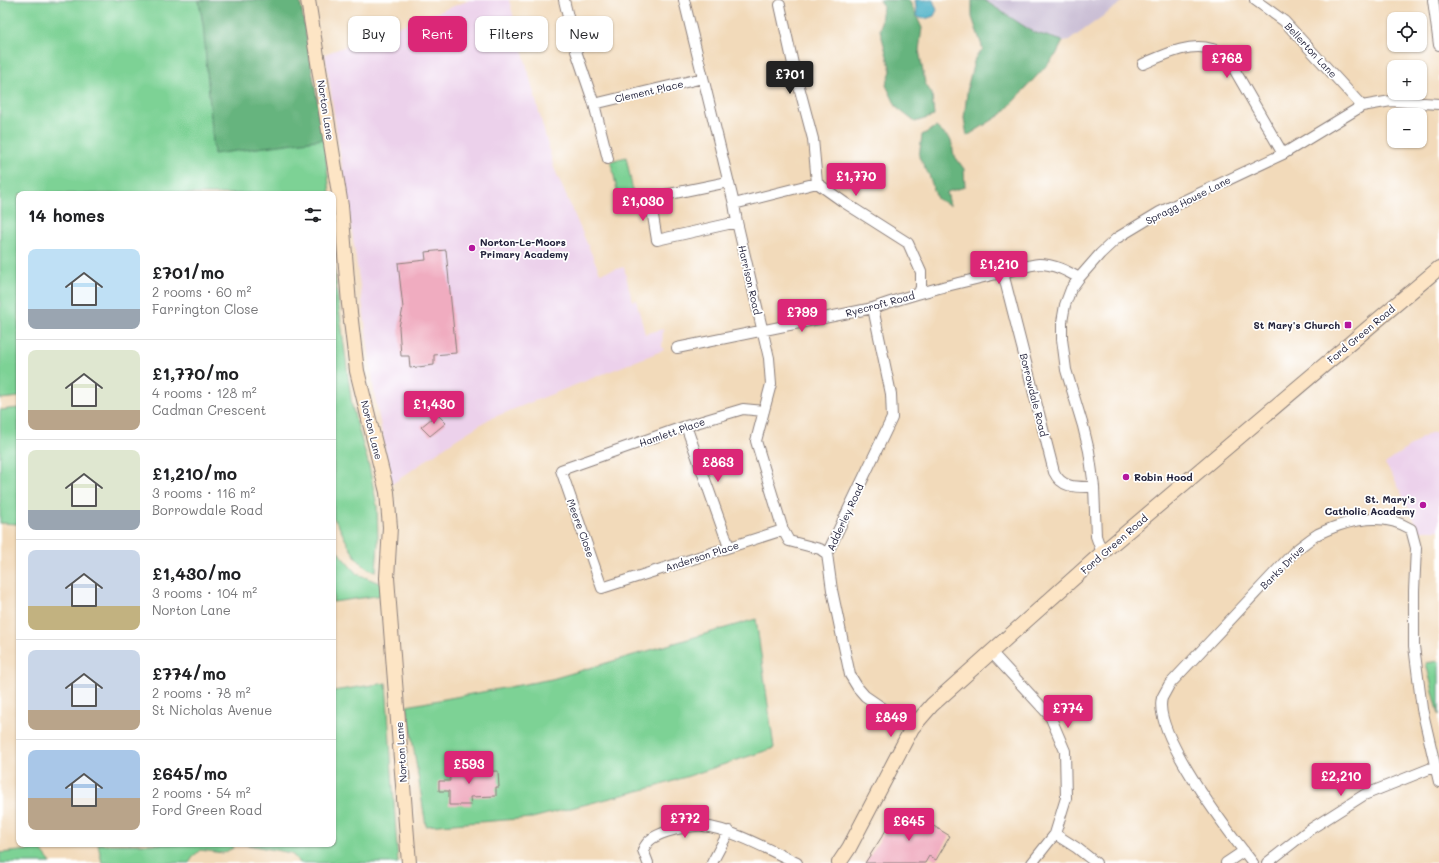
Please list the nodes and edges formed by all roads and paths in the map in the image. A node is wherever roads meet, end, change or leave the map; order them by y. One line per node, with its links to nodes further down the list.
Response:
1 (308, 0): 42 (street, Norton Lane)
2 (564, 0): 11 (street)
3 (684, 0): 9 (street, Harrison Road)
4 (1255, 0): 12 (street, Bellerton Lane)
5 (1433, 0): 7 (street)
6 (780, 5): 16 (street)
7 (1439, 45)
8 (1143, 64): 13 (street)
9 (703, 78): 11 (street, Clement Place); 15 (street, Harrison Road)
10 (1439, 103): 12 (street, Spragg House Lane)
11 (594, 104): 14 (street)
12 (1362, 106): 13 (street, Spragg House Lane)
13 (1282, 154): 21 (street, Spragg House Lane)
14 (608, 160)
15 (728, 182): 17 (street, Harrison Road); 18 (street)
16 (817, 183): 17 (street); 22 (street)
17 (734, 204): 18 (street, Harrison Road)
18 (737, 222): 24 (street, Harrison Road)
19 (1439, 268): 32 (street, Ford Green Road)
20 (1003, 273): 21 (street, Ryecroft Road); 22 (street, Ryecroft Road); 29 (street, Borrowdale Road)
21 (1079, 278): 29 (street, Spragg House Lane)
22 (919, 293): 23 (street, Ryecroft Road)
23 (874, 308): 24 (street, Ryecroft Road); 33 (street, Adderley Road)
24 (762, 330): 25 (street, Ryecroft Road); 26 (street, Harrison Road)
25 (677, 348)
26 (764, 411): 27 (street, Hamlett Place); 30 (street, Harrison Road)
27 (686, 426): 28 (street, Hamlett Place); 31 (street)
28 (582, 463): 34 (street, Meere Close)
29 (1094, 487): 32 (street, Spragg House Lane)
30 (783, 530): 31 (street, Anderson Place); 33 (street, Harrison Road)
31 (729, 547): 34 (street, Anderson Place)
32 (1102, 553): 35 (street, Ford Green Road)
33 (828, 554): 36 (street, Adderley Road)
34 (622, 582)
35 (991, 652): 36 (street, Ford Green Road); 40 (street)
36 (912, 728): 46 (street, Ford Green Road)
37 (1434, 767): 38 (street, Barks Drive); 41 (street, Barks Drive); 51 (street)
38 (1439, 782)
39 (728, 831): 43 (street); 44 (street); 45 (street)
40 (1054, 834): 47 (street); 48 (street)
41 (1244, 850): 49 (street); 50 (street)
42 (409, 863)
43 (648, 863)
44 (712, 863)
45 (797, 863)
46 (839, 863)
47 (1032, 863)
48 (1096, 863)
49 (1226, 863)
50 (1253, 863)
51 (1267, 863)

